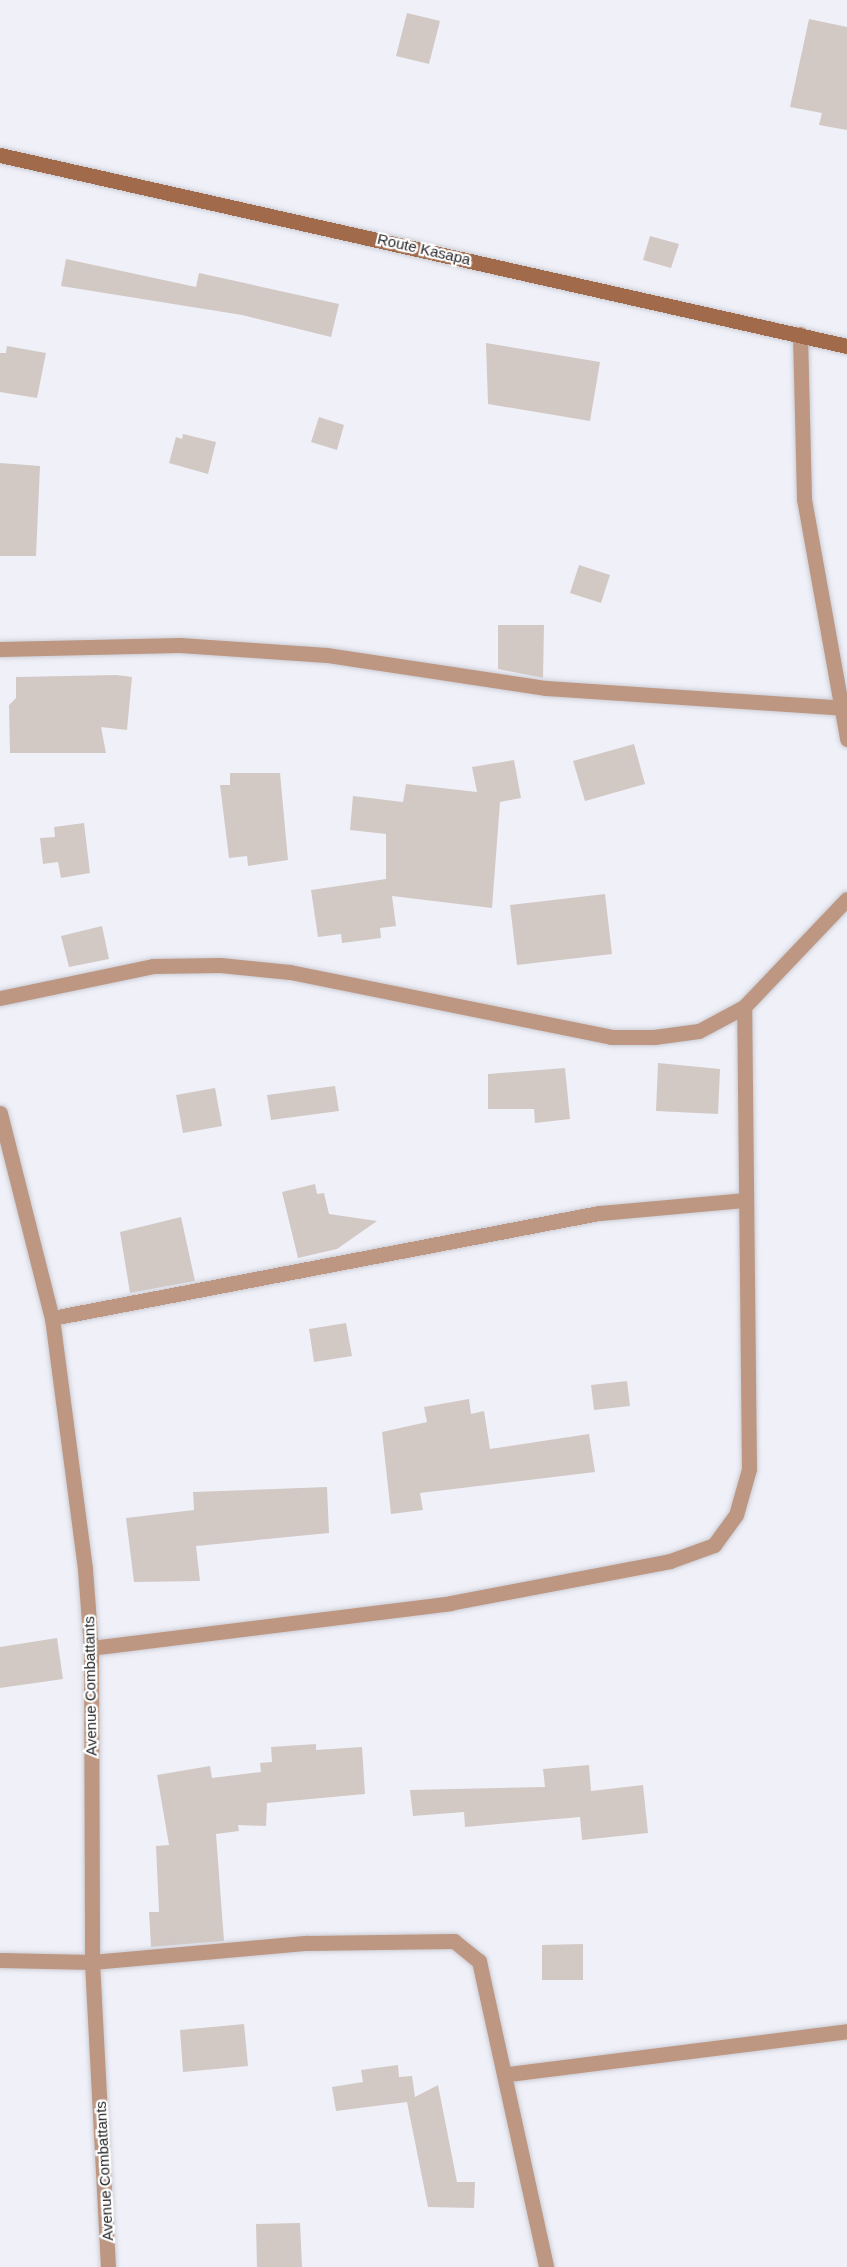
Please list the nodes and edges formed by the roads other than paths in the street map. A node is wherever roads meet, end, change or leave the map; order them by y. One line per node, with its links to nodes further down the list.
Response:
1 (0, 155): 2 (main road, Route Kasapa)
2 (800, 334): 3 (main road, Route Kasapa); 5 (street)
3 (847, 346)
4 (0, 649): 5 (street)
5 (844, 708): 6 (street)
6 (847, 739)
7 (847, 899): 9 (street)
8 (0, 998): 9 (street)
9 (744, 1007): 12 (street)
10 (0, 1113): 11 (street, Avenue Combattants)
11 (4, 1151): 13 (street, Avenue Combattants)
12 (744, 1200): 13 (street); 14 (street)
13 (52, 1318): 14 (street, Avenue Combattants)
14 (91, 1648): 16 (street, Avenue Combattants)
15 (0, 1960): 16 (street)
16 (92, 1962): 18 (street); 19 (street, Avenue Combattants)
17 (847, 2031): 18 (street)
18 (507, 2074): 20 (street)
19 (108, 2267)
20 (546, 2267)

